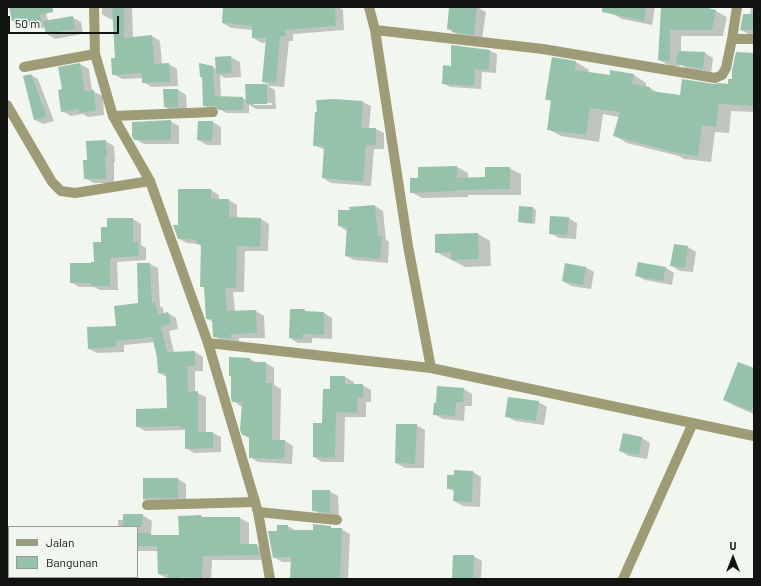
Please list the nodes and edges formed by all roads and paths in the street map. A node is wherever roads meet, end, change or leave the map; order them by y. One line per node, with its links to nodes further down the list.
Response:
1 (94, 7): 7 (street)
2 (369, 7): 4 (street)
3 (737, 7): 5 (street)
4 (375, 30): 5 (street); 14 (street)
5 (732, 39): 6 (street)
6 (754, 39)
7 (95, 54): 8 (street); 11 (street)
8 (24, 67)
9 (7, 106): 12 (street)
10 (214, 112): 11 (street)
11 (113, 116): 12 (street)
12 (150, 181): 13 (street)
13 (208, 343): 14 (street); 18 (street)
14 (431, 368): 15 (street)
15 (693, 423): 16 (street); 21 (street)
16 (754, 436)
17 (147, 505): 18 (street)
18 (257, 507): 19 (street); 20 (street)
19 (337, 520)
20 (270, 579)
21 (623, 579)

